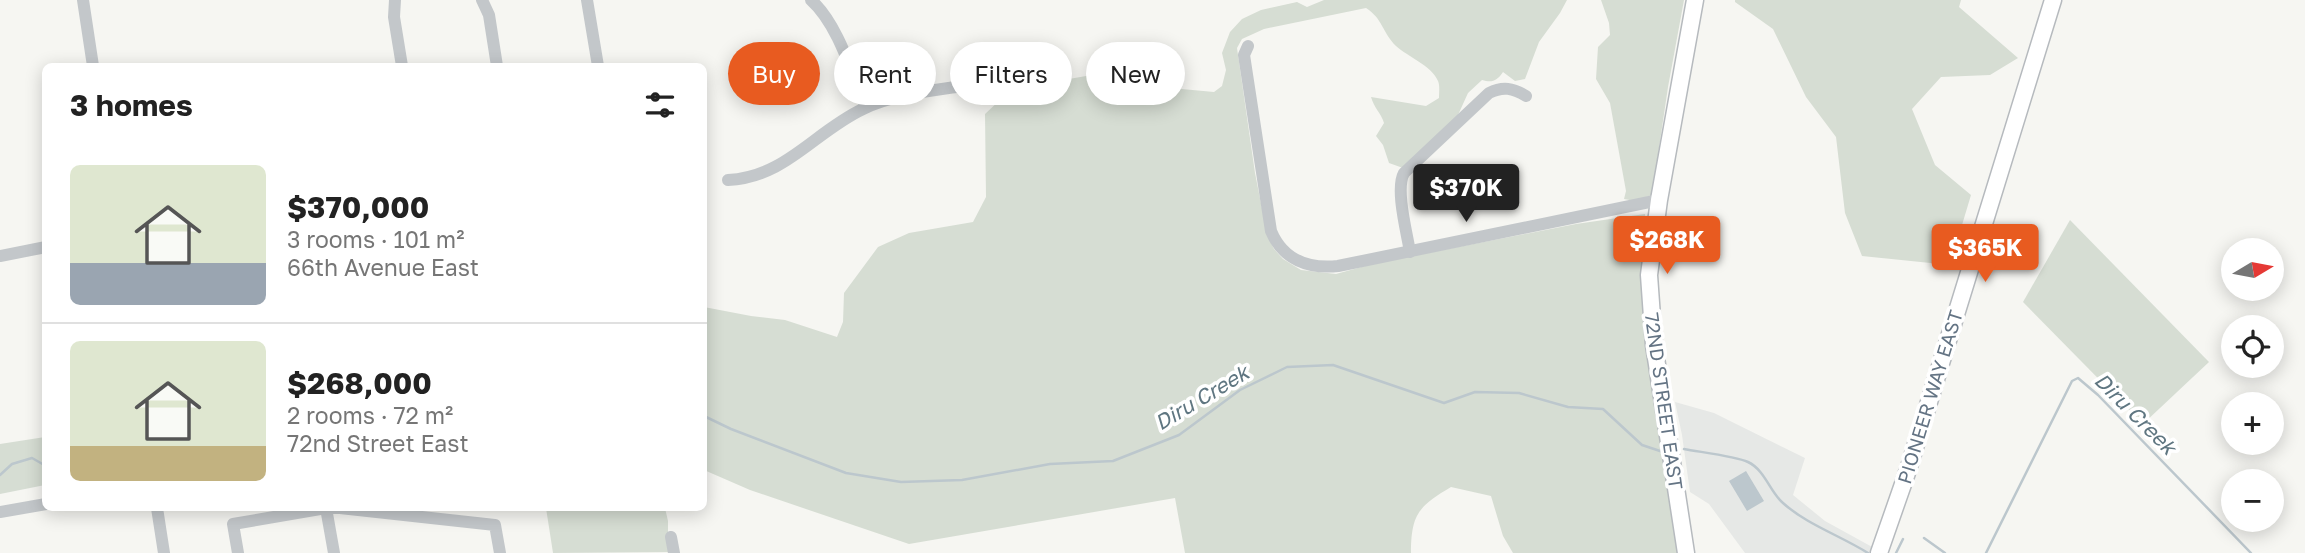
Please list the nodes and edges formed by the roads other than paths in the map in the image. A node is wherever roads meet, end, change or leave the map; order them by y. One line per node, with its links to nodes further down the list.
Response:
1 (83, 0): 9 (street)
2 (396, 0): 10 (street)
3 (482, 0): 11 (street)
4 (587, 0): 12 (street)
5 (811, 0): 15 (street)
6 (1695, 0): 17 (main road, 72ND STREET EAST)
7 (2053, 0): 34 (main road, PIONEER WAY EAST)
8 (1248, 46): 19 (street)
9 (93, 63)
10 (402, 63)
11 (497, 63)
12 (598, 63)
13 (950, 88): 15 (street)
14 (1526, 96): 19 (street)
15 (866, 107): 16 (street)
16 (728, 180)
17 (1659, 200): 19 (street); 33 (main road, 72ND STREET EAST)
18 (42, 248): 20 (street)
19 (1410, 252)
20 (0, 256)
21 (42, 505): 26 (street)
22 (157, 511): 28 (street)
23 (309, 511): 29 (street)
24 (327, 511): 30 (street)
25 (369, 511): 31 (street)
26 (0, 512)
27 (671, 537): 32 (street)
28 (164, 553)
29 (238, 553)
30 (334, 553)
31 (500, 553)
32 (674, 553)
33 (1686, 553)
34 (1879, 553)

